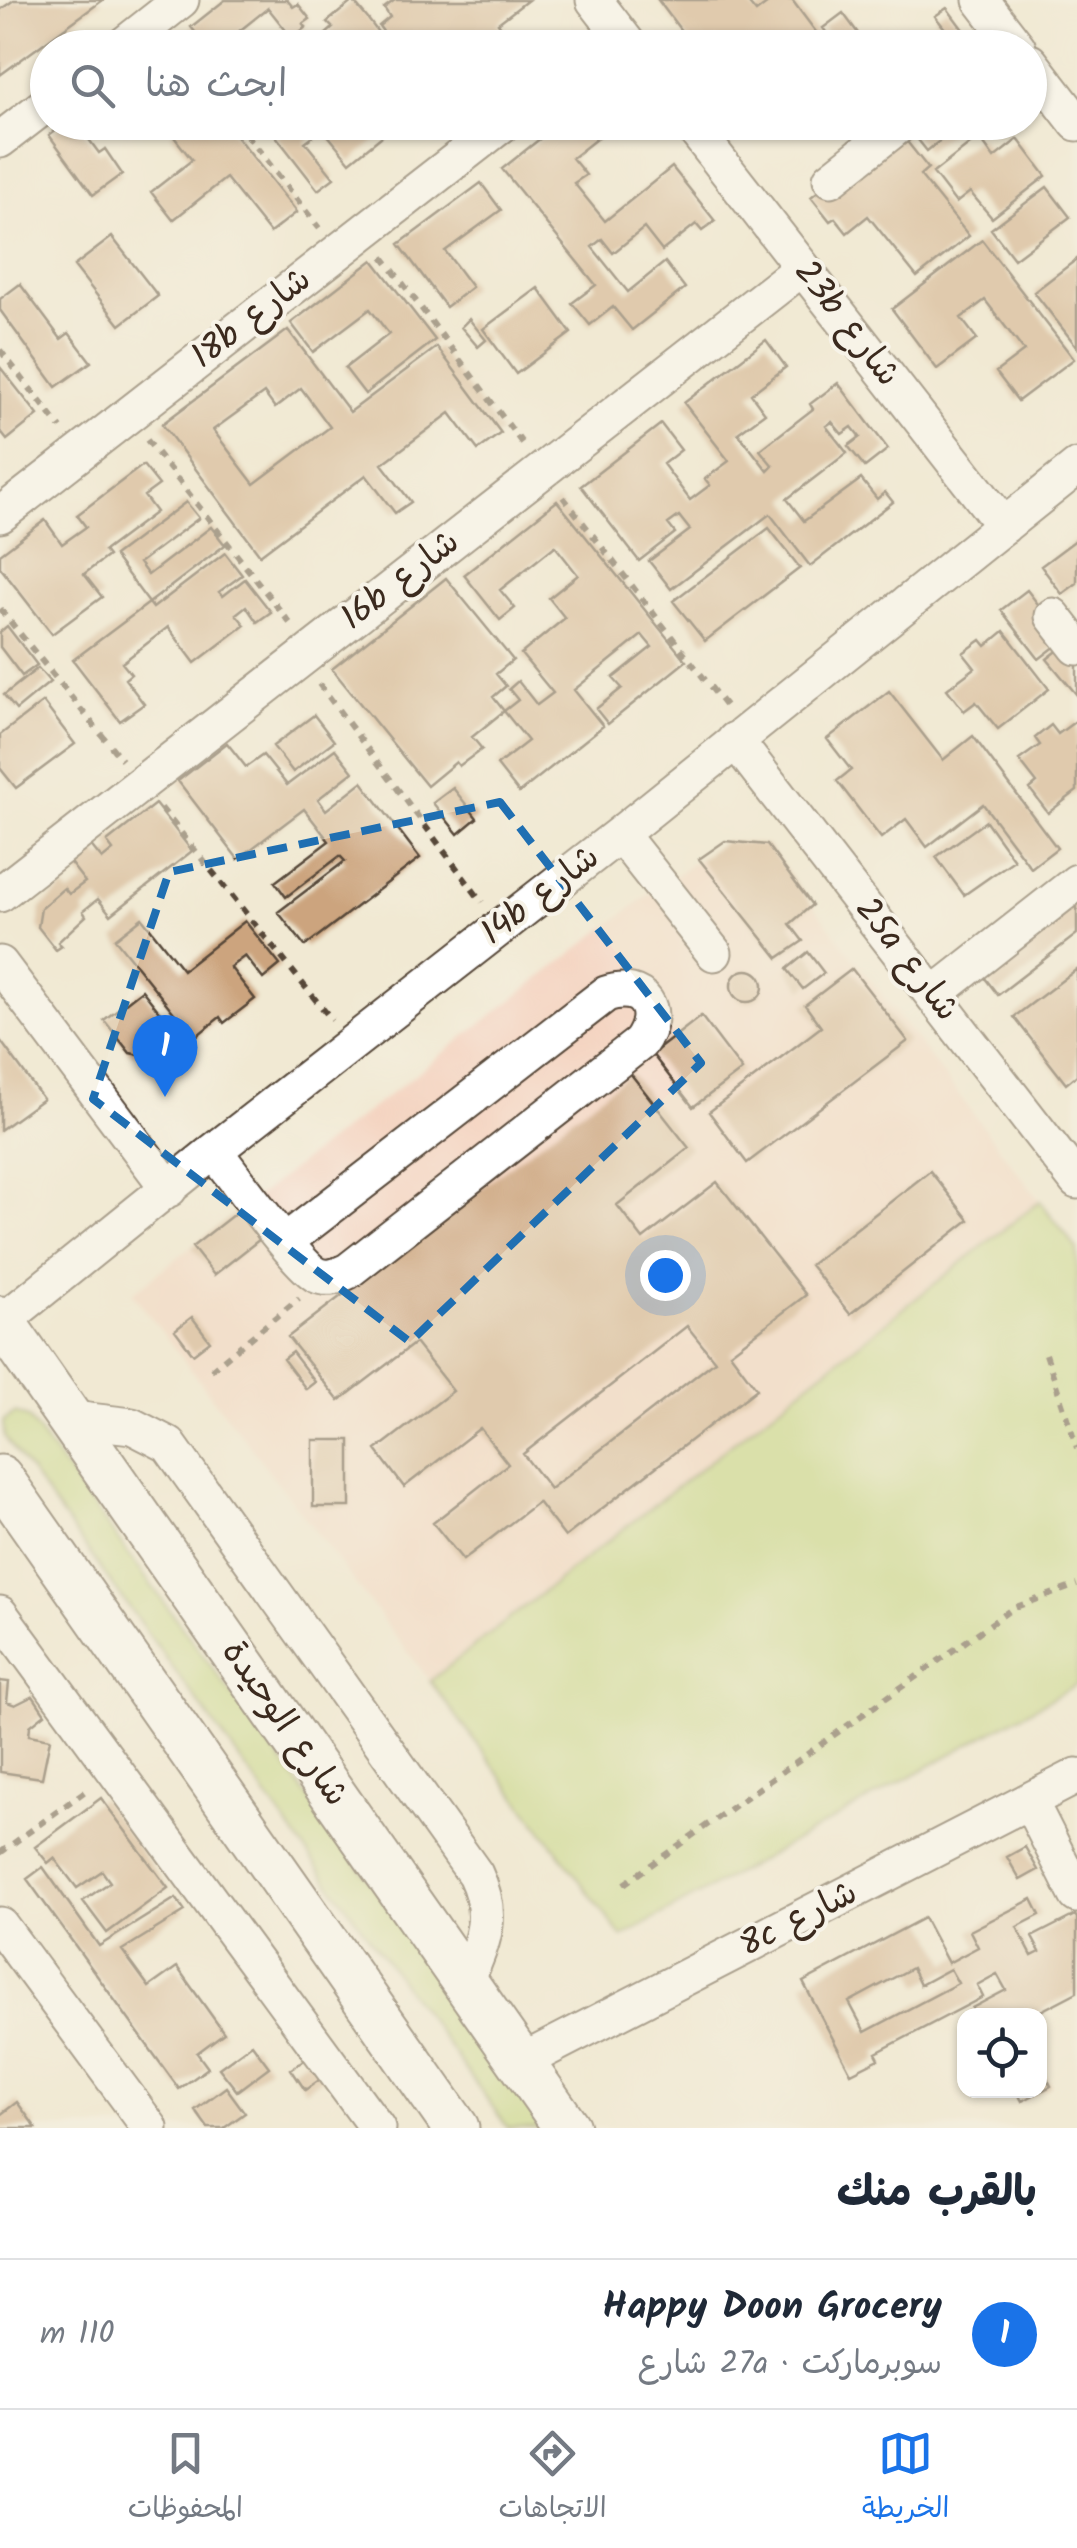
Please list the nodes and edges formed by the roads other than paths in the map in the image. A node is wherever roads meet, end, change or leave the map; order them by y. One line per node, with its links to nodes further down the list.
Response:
1 (180, 0): 4 (street)
2 (594, 0): 5 (street)
3 (985, 1): 6 (street)
4 (142, 30)
5 (611, 30)
6 (1003, 30)
7 (1047, 88): 9 (street)
8 (30, 117): 10 (street)
9 (1077, 123)
10 (0, 140)
11 (482, 140): 17 (street, 18b شارع)
12 (704, 140): 15 (street, 23b شارع)
13 (881, 140): 14 (street)
14 (832, 179)
15 (802, 268): 18 (street, 23b شارع); 24 (street, 16b شارع)
16 (1077, 467): 18 (street, 14b شارع)
17 (0, 515)
18 (1004, 526): 21 (street, 14b شارع)
19 (1053, 616): 20 (street)
20 (1077, 646)
21 (735, 740): 22 (street, 14b شارع); 27 (street, 25a شارع)
22 (620, 834): 25 (street); 28 (street, 14b شارع)
23 (1077, 882): 27 (street)
24 (0, 894)
25 (714, 952)
26 (0, 964): 30 (street)
27 (933, 995): 29 (street, 25a شارع)
28 (214, 1151): 30 (street, 14b شارع); 31 (street)
29 (1077, 1180)
30 (169, 1189): 32 (street, 14b شارع)
31 (286, 1241): 31 (street)
32 (1, 1321): 33 (main road, شارع الوحيدة)
33 (72, 1419): 40 (main road, شارع الوحيدة); 40 (street)
34 (0, 1478): 44 (main road)
35 (0, 1614): 43 (street)
36 (1077, 1776): 37 (street, 8c شارع)
37 (1030, 1802): 38 (street); 41 (street, 8c شارع)
38 (1077, 1894)
39 (0, 1925): 42 (street)
40 (465, 1984): 41 (main road, شارع الوحيدة)
41 (521, 2062): 45 (main road, شارع الوحيدة)
42 (150, 2128)
43 (377, 2128)
44 (456, 2128)
45 (568, 2128)

